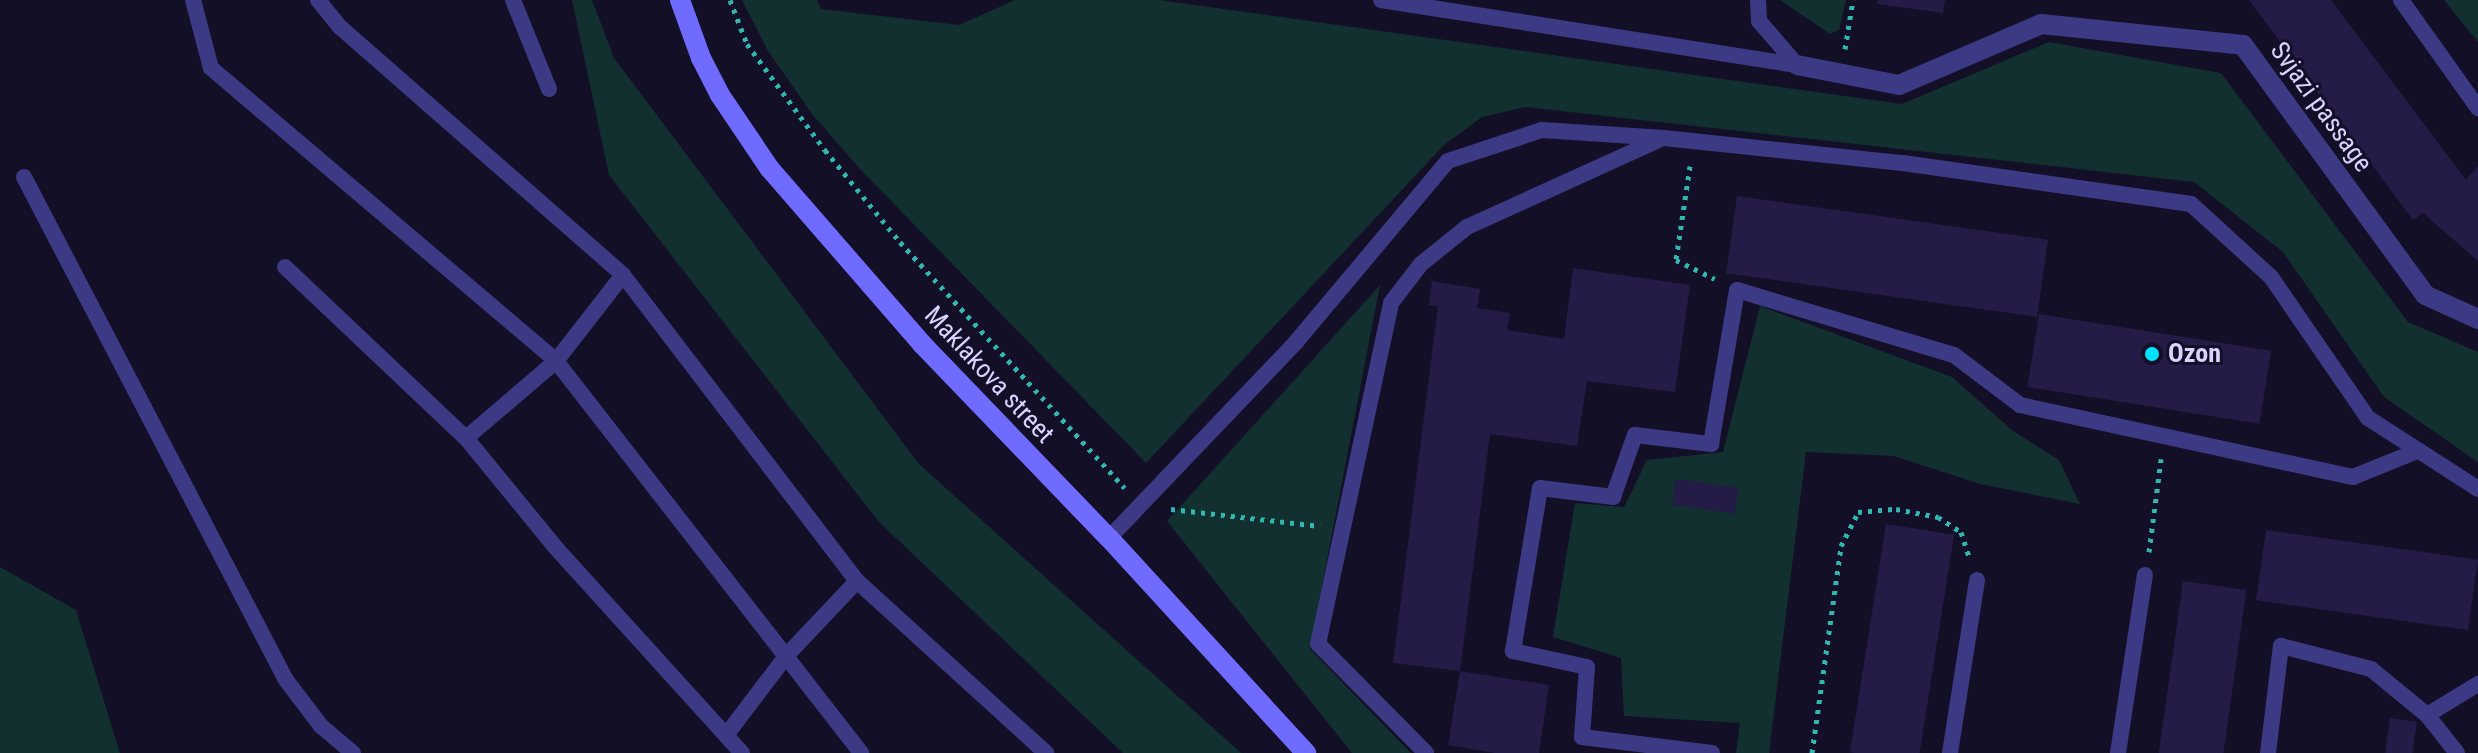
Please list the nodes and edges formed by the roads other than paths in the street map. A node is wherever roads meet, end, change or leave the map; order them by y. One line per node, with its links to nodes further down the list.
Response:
1 (193, 0): 16 (lane)
2 (318, 0): 14 (lane)
3 (513, 0): 9 (lane)
4 (680, 0): 20 (street, Maklakova street)
5 (1381, 0): 8 (lane)
6 (1758, 0): 8 (lane)
7 (2401, 0): 10 (lane)
8 (1797, 65): 15 (street, Svjazi passage)
9 (549, 89)
10 (2478, 108)
11 (1664, 138): 18 (lane); 20 (lane); 33 (lane)
12 (24, 177): 28 (lane)
13 (285, 267): 17 (lane)
14 (623, 275): 16 (lane); 23 (lane)
15 (2478, 319)
16 (556, 361): 17 (lane); 24 (lane)
17 (466, 438): 27 (lane)
18 (2417, 451): 19 (lane); 34 (lane)
19 (2478, 489)
20 (1109, 538): 32 (street, Maklakova street)
21 (2145, 575): 36 (lane)
22 (1977, 580): 35 (lane)
23 (857, 581): 24 (lane); 31 (lane)
24 (787, 655): 27 (lane); 30 (lane)
25 (2478, 684): 26 (lane)
26 (2427, 715): 37 (lane); 38 (lane)
27 (727, 734): 29 (lane)
28 (353, 753)
29 (742, 753)
30 (861, 753)
31 (1046, 753)
32 (1306, 753)
33 (1426, 753)
34 (1712, 753)
35 (1950, 753)
36 (2118, 753)
37 (2268, 753)
38 (2457, 753)

